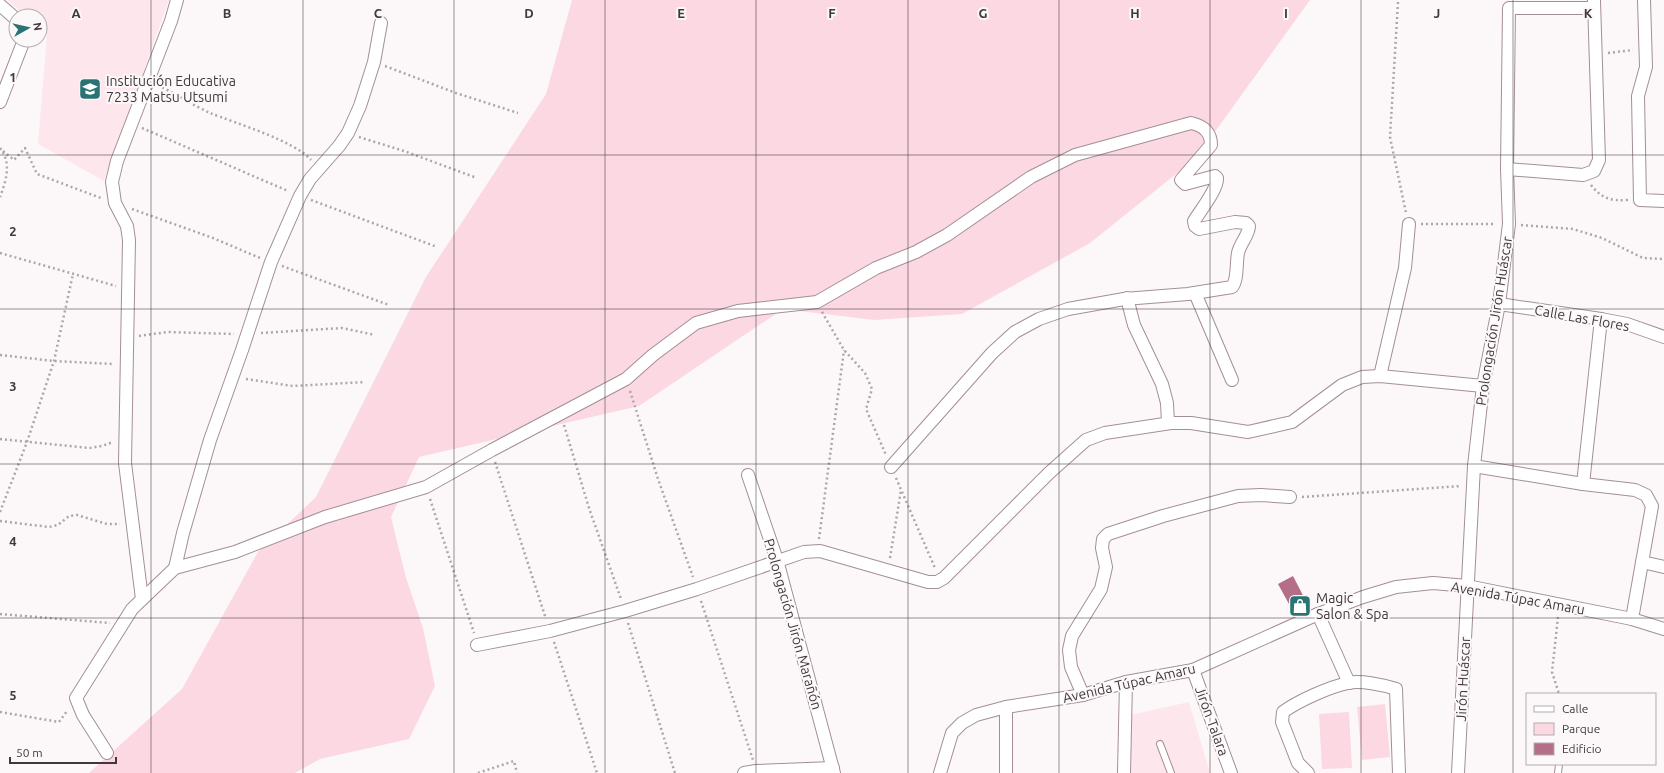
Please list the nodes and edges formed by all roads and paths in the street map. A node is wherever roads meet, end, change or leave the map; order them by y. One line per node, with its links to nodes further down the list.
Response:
1 (177, 0): 12 (street)
2 (1644, 0): 9 (street)
3 (1398, 2): 28 (path)
4 (1594, 4): 10 (street); 19 (street, Prolongación Jirón Huáscar)
5 (0, 5): 6 (street)
6 (8, 12)
7 (381, 23): 11 (street)
8 (21, 48): 13 (street)
9 (1645, 49): 10 (path); 25 (street)
10 (1595, 54): 21 (street)
11 (374, 62): 14 (path); 16 (street)
12 (149, 80): 15 (street); 20 (path)
13 (0, 102)
14 (518, 113)
15 (133, 124): 23 (path); 27 (street)
16 (348, 134): 20 (street); 22 (path)
17 (0, 148): 18 (path)
18 (2, 151): 24 (path); 27 (path)
19 (1507, 169): 21 (street); 29 (street, Prolongación Jirón Huáscar)
20 (318, 170): 23 (street)
21 (1583, 175): 25 (path)
22 (477, 178)
23 (300, 196): 30 (path); 33 (street)
24 (0, 197)
25 (1640, 200): 26 (street)
26 (1664, 201)
27 (116, 203): 33 (path); 35 (street)
28 (1409, 224): 29 (path); 47 (street)
29 (1509, 224): 32 (path); 39 (street, Prolongación Jirón Huáscar)
30 (438, 247)
31 (0, 253): 34 (path)
32 (1664, 259)
33 (271, 262): 40 (path); 48 (street)
34 (73, 274): 35 (path); 45 (path)
35 (128, 290): 46 (street)
36 (1195, 293): 37 (street); 38 (street); 50 (street)
37 (1127, 298): 54 (street); 60 (street)
38 (817, 302): 43 (path); 49 (street)
39 (1499, 304): 41 (street, Calle Las Flores); 52 (street, Prolongación Jirón Huáscar)
40 (389, 305)
41 (1601, 319): 42 (street, Calle Las Flores); 62 (street)
42 (1664, 337)
43 (844, 350): 60 (path); 70 (path)
44 (0, 355): 45 (path)
45 (54, 361): 46 (path); 57 (path)
46 (127, 365): 55 (street)
47 (1380, 376): 52 (street); 54 (street)
48 (233, 377): 51 (path); 74 (street)
49 (626, 379): 53 (street); 78 (path)
50 (1232, 380)
51 (365, 382)
52 (1483, 386): 59 (street, Prolongación Jirón Huáscar)
53 (561, 413): 58 (street); 81 (path)
54 (1168, 423): 76 (street)
55 (125, 438): 57 (path); 69 (street)
56 (0, 439): 57 (path)
57 (27, 442): 67 (path)
58 (492, 450): 64 (street); 87 (path)
59 (1474, 466): 62 (street); 63 (street, Prolongación Jirón Huáscar)
60 (891, 467): 65 (path)
61 (748, 475): 71 (street, Prolongación Jirón Marañón)
62 (1583, 484): 72 (street)
63 (1473, 486): 66 (path); 77 (street, Prolongación Jirón Huáscar)
64 (426, 487): 74 (street); 88 (path)
65 (901, 490): 75 (path); 76 (path)
66 (1290, 497): 93 (street)
67 (0, 512)
68 (0, 521): 69 (path)
69 (133, 524): 79 (street)
70 (817, 551): 71 (street); 75 (street)
71 (777, 560): 78 (street); 99 (street, Prolongación Jirón Marañón)
72 (1642, 562): 73 (street); 84 (street)
73 (1664, 567)
74 (175, 568): 79 (street)
75 (888, 570): 76 (street)
76 (940, 580)
77 (1468, 586): 80 (street, Avenida Túpac Amaru); 83 (street, Avenida Túpac Amaru); 112 (street, Jirón Huáscar)
78 (697, 589): 81 (street); 100 (path)
79 (142, 599): 85 (street)
80 (1559, 605): 84 (street, Avenida Túpac Amaru); 92 (path)
81 (625, 611): 87 (street); 104 (path)
82 (0, 614): 85 (path)
83 (1318, 614): 89 (street, Avenida Túpac Amaru); 91 (street)
84 (1632, 619): 86 (street, Avenida Túpac Amaru)
85 (122, 624): 98 (street)
86 (1664, 629)
87 (550, 631): 88 (street); 103 (path)
88 (477, 645)
89 (1193, 670): 90 (street, Avenida Túpac Amaru); 109 (street, Jirón Talara)
90 (1126, 682): 93 (street, Avenida Túpac Amaru); 107 (street)
91 (1349, 683): 110 (street); 111 (street)
92 (1558, 693)
93 (1083, 695): 94 (street, Avenida Túpac Amaru)
94 (1006, 707): 105 (street, Avenida Túpac Amaru); 106 (street)
95 (0, 712): 96 (path)
96 (59, 722)
97 (1160, 744): 108 (lane)
98 (107, 753)
99 (834, 770): 100 (street)
100 (752, 772)
101 (478, 773): 102 (path)
102 (517, 773)
103 (597, 773)
104 (675, 773)
105 (940, 773)
106 (1006, 773)
107 (1124, 773)
108 (1171, 773)
109 (1231, 773)
110 (1308, 773)
111 (1399, 773)
112 (1458, 773)

